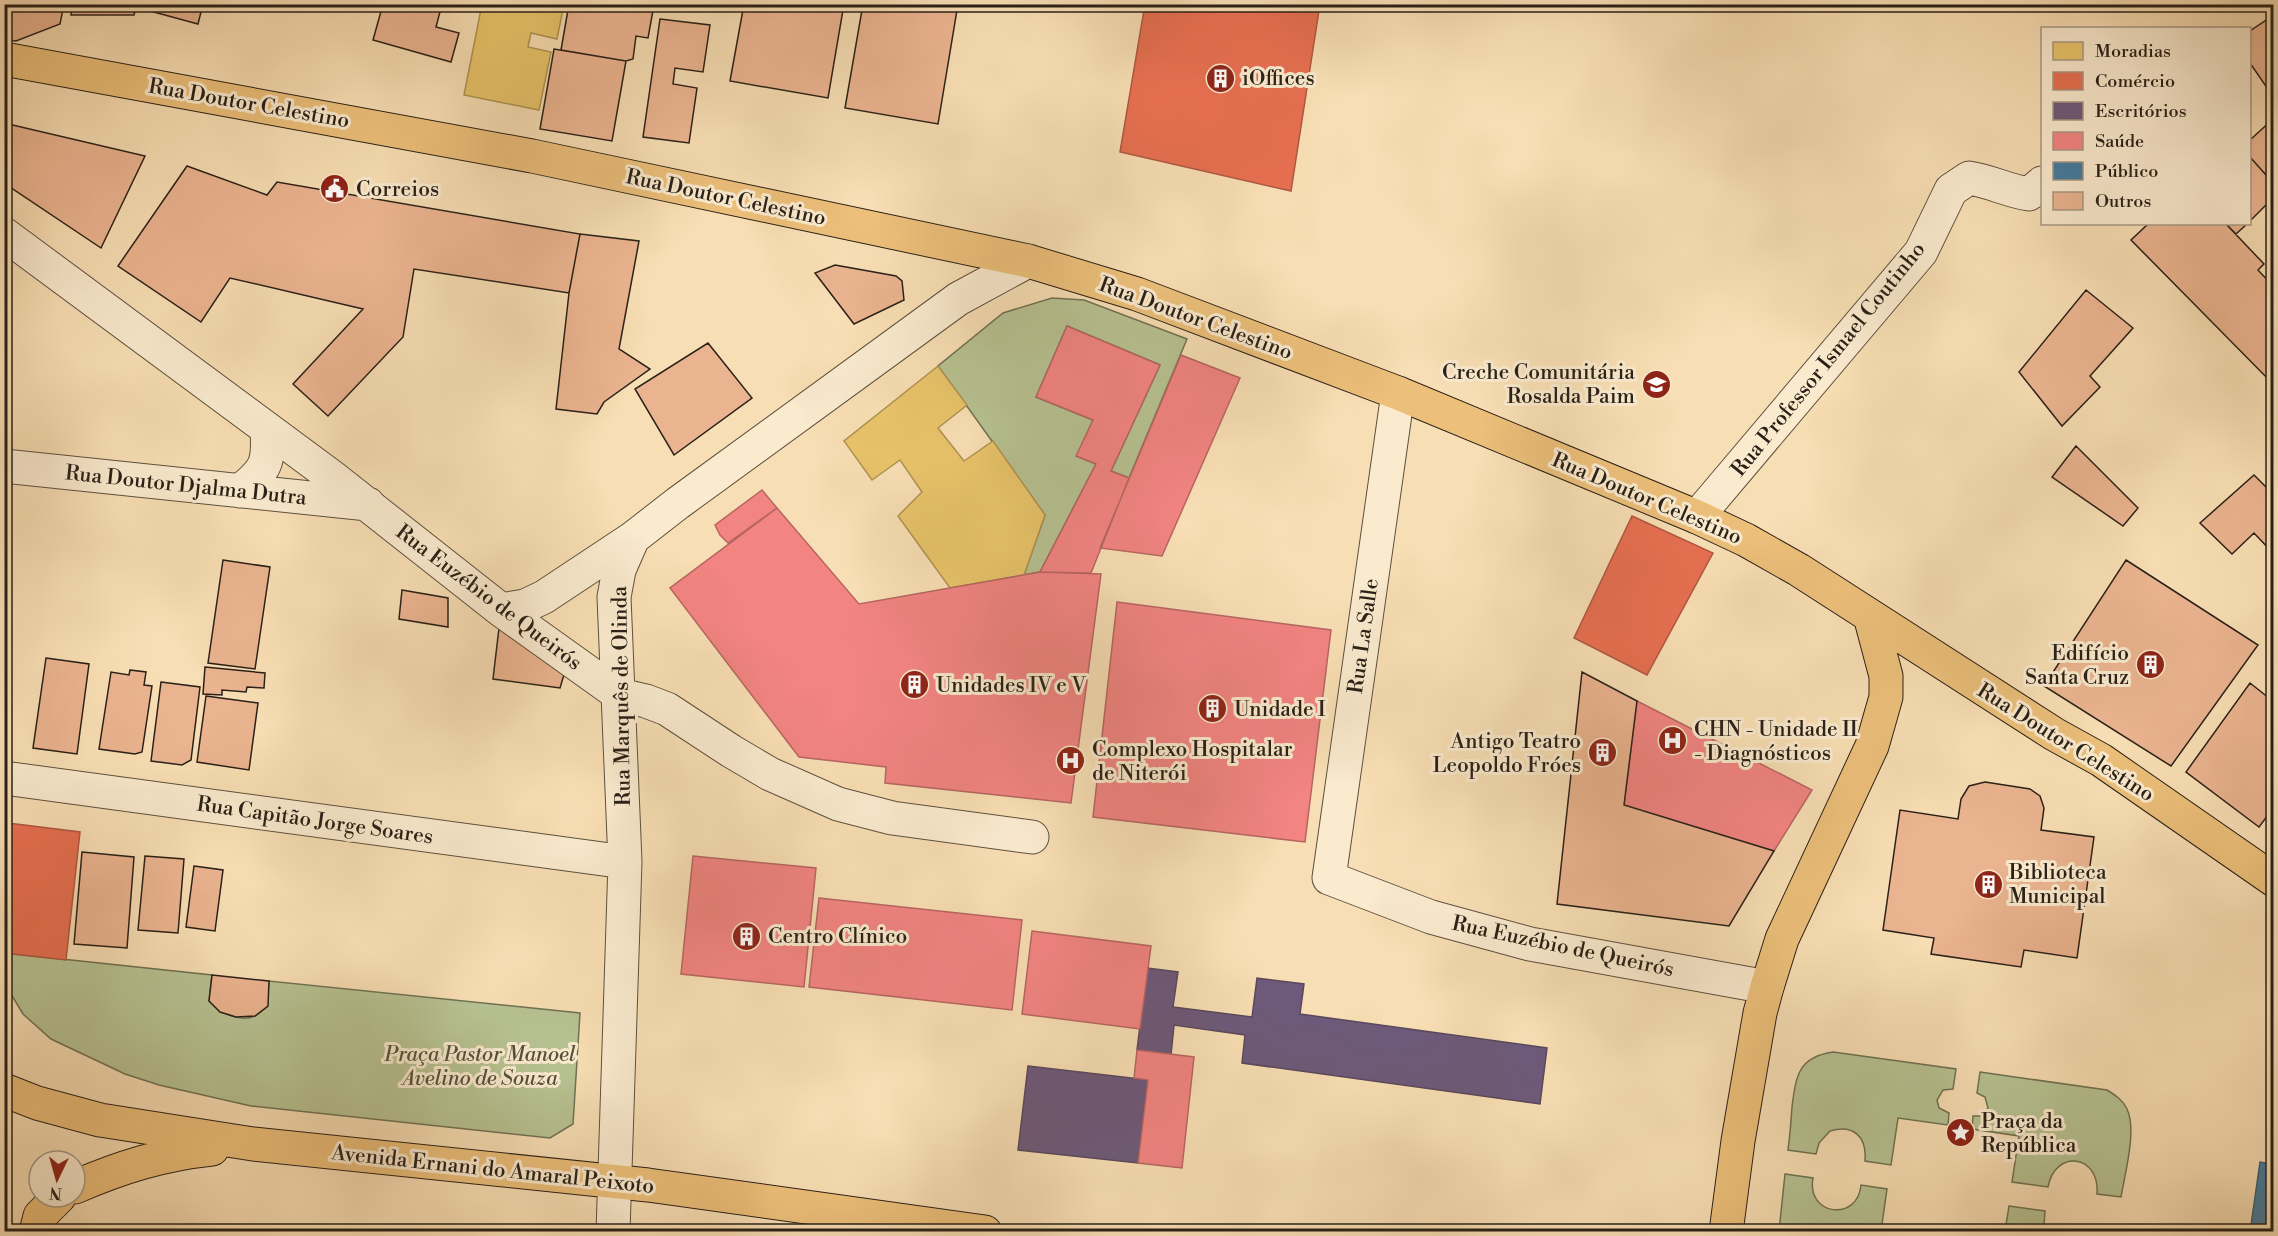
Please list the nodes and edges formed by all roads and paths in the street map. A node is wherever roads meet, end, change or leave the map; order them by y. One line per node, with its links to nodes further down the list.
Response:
1 (4, 59): 4 (main road, Rua Doutor Celestino)
2 (2041, 185): 10 (street, Rua Professor Ismael Coutinho)
3 (4, 234): 6 (street, Rua Euzébio de Queirós)
4 (1028, 261): 5 (main road, Rua Doutor Celestino); 11 (street)
5 (1398, 393): 10 (main road, Rua Doutor Celestino); 18 (street, Rua La Salle)
6 (267, 429): 8 (street); 9 (street, Rua Euzébio de Queirós)
7 (4, 466): 8 (street, Rua Doutor Djalma Dutra)
8 (240, 491): 9 (street, Rua Doutor Djalma Dutra)
9 (369, 504): 12 (street, Rua Euzébio de Queirós)
10 (1697, 517): 13 (main road, Rua Doutor Celestino)
11 (633, 538): 12 (street); 14 (street, Rua Marquês de Olinda)
12 (501, 610): 14 (street, Rua Euzébio de Queirós)
13 (1870, 616): 19 (main road, Rua Doutor Celestino); 20 (main road)
14 (620, 695): 16 (street, Rua Euzébio de Queirós); 17 (street, Rua Marquês de Olinda)
15 (4, 778): 17 (street, Rua Capitão Jorge Soares)
16 (1032, 837)
17 (625, 862): 23 (street, Rua Marquês de Olinda)
18 (1329, 878): 20 (street, Rua Euzébio de Queirós)
19 (2274, 880)
20 (1767, 987): 29 (main road)
21 (4, 1090): 22 (main road, Avenida Ernani do Amaral Peixoto)
22 (253, 1144): 23 (main road, Avenida Ernani do Amaral Peixoto); 24 (main road)
23 (615, 1181): 27 (street, Rua Marquês de Olinda); 28 (main road, Avenida Ernani do Amaral Peixoto)
24 (87, 1182)
25 (46, 1209): 26 (main road)
26 (36, 1232)
27 (613, 1232)
28 (985, 1232)
29 (1726, 1232)

